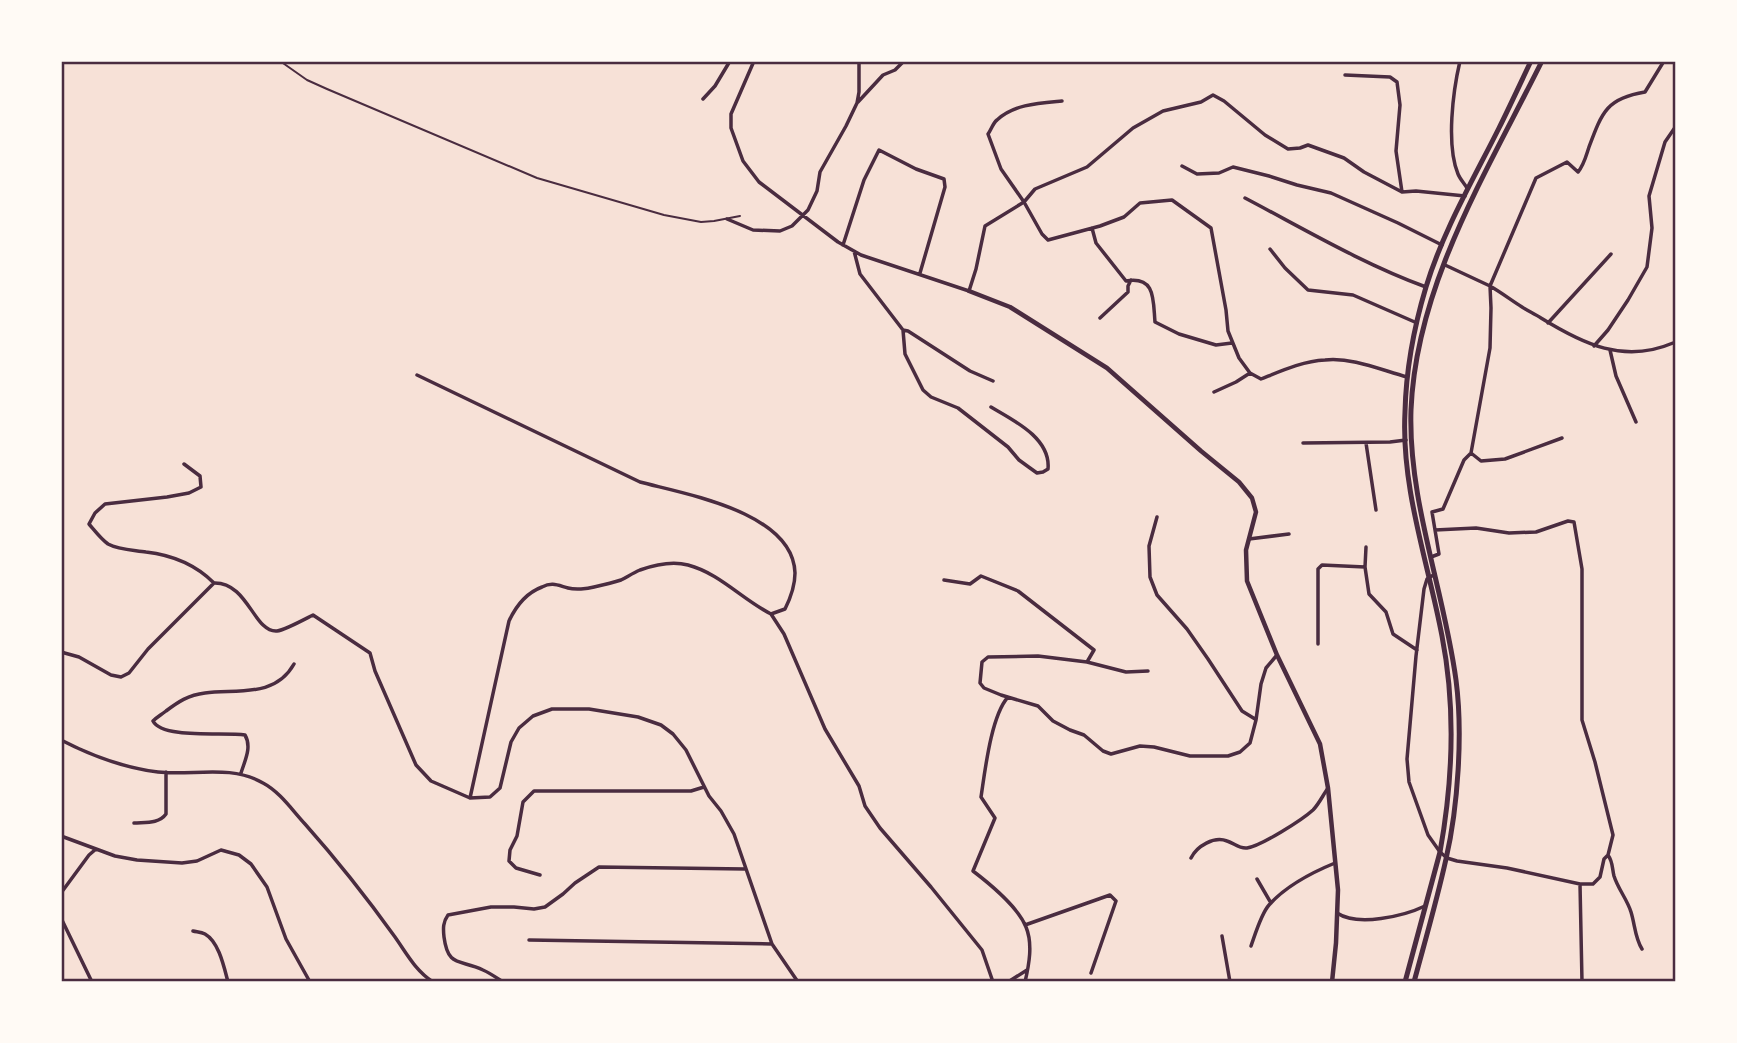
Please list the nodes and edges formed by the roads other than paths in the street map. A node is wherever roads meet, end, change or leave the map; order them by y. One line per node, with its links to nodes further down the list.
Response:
1 (280, 61): 23 (lane)
2 (730, 61): 11 (street)
3 (754, 61): 22 (street)
4 (859, 61): 13 (street)
5 (904, 61): 13 (street)
6 (1460, 61): 16 (street)
7 (1531, 61): 16 (main road)
8 (1542, 61): 30 (main road)
9 (1664, 61): 33 (street)
10 (1345, 75): 17 (street)
11 (703, 99)
12 (1062, 101): 20 (street)
13 (857, 103): 22 (street)
14 (1676, 125): 42 (street)
15 (1182, 166): 26 (street)
16 (1467, 188): 18 (main road)
17 (1402, 192): 18 (street); 20 (street)
18 (1465, 196): 26 (main road)
19 (1245, 198): 34 (street)
20 (1024, 202): 24 (street); 35 (street)
21 (740, 216): 23 (lane)
22 (802, 216): 23 (street); 25 (street)
23 (727, 219)
24 (1092, 228): 32 (street); 40 (street)
25 (844, 245): 28 (street); 31 (street)
26 (1442, 245): 34 (main road)
27 (1270, 249): 37 (street)
28 (854, 251): 31 (street); 39 (street)
29 (1611, 254): 38 (street)
30 (1444, 264): 33 (street); 47 (main road)
31 (920, 274): 35 (street)
32 (1131, 280): 36 (street); 40 (street)
33 (1490, 286): 38 (street); 56 (street)
34 (1426, 287): 37 (main road)
35 (969, 291): 62 (street)
36 (1100, 318)
37 (1417, 323): 46 (main road)
38 (1548, 323): 42 (street)
39 (903, 330): 48 (street); 50 (street)
40 (1233, 343): 44 (street)
41 (1673, 343): 43 (street)
42 (1594, 346): 43 (street)
43 (1611, 350): 51 (street)
44 (1250, 373): 46 (street); 49 (street)
45 (417, 375): 69 (street)
46 (1407, 377): 47 (street); 53 (main road)
47 (1415, 379): 64 (main road)
48 (993, 381)
49 (1214, 392)
50 (992, 407)
51 (1636, 422)
52 (1562, 438): 56 (street)
53 (1406, 440): 55 (street); 66 (main road)
54 (1303, 443): 55 (street)
55 (1366, 443): 58 (street)
56 (1471, 453): 60 (street)
57 (184, 464): 68 (street)
58 (1376, 510)
59 (1157, 517): 78 (street)
60 (1435, 530): 64 (street); 89 (street)
61 (1289, 534): 62 (street)
62 (1249, 539): 73 (street)
63 (1366, 547): 65 (street)
64 (1432, 557): 66 (main road)
65 (1365, 567): 70 (street); 71 (street)
66 (1432, 576): 71 (street); 88 (main road); 91 (main road)
67 (944, 580): 74 (street)
68 (214, 583): 72 (street); 84 (street)
69 (771, 614): 84 (street); 117 (street)
70 (1318, 644)
71 (1417, 650): 88 (street)
72 (61, 652)
73 (1277, 655): 78 (street); 83 (street)
74 (1087, 662): 76 (street); 77 (street)
75 (294, 664): 81 (street)
76 (1148, 671)
77 (1009, 697): 78 (street); 102 (street)
78 (1256, 720)
79 (61, 740): 80 (street)
80 (166, 772): 81 (street); 85 (street)
81 (241, 773): 114 (street)
82 (704, 787): 84 (street); 93 (street); 94 (street)
83 (1328, 788): 90 (street); 92 (street)
84 (470, 798)
85 (134, 823)
86 (61, 836): 87 (street)
87 (96, 849): 97 (street); 113 (street)
88 (1440, 852): 91 (street); 99 (main road)
89 (1608, 855): 96 (street); 108 (street)
90 (1191, 858)
91 (1447, 858): 96 (street); 123 (main road)
92 (1336, 862): 98 (street); 100 (street)
93 (745, 869): 106 (street); 115 (street)
94 (540, 875)
95 (1257, 879): 98 (street)
96 (1580, 884): 124 (street)
97 (61, 894)
98 (1271, 904): 107 (street)
99 (1425, 906): 100 (street); 122 (main road)
100 (1337, 913): 121 (street)
101 (61, 918): 111 (street)
102 (1026, 925): 109 (street); 110 (street)
103 (193, 931): 112 (street)
104 (1222, 936): 120 (street)
105 (529, 940): 106 (street)
106 (772, 944): 116 (street)
107 (1251, 946)
108 (1642, 950)
109 (1027, 970): 118 (street); 119 (street)
110 (1091, 973)
111 (92, 982)
112 (229, 982)
113 (310, 982)
114 (433, 982)
115 (503, 982)
116 (798, 982)
117 (993, 982)
118 (1009, 982)
119 (1025, 982)
120 (1230, 982)
121 (1332, 982)
122 (1405, 982)
123 (1414, 982)
124 (1582, 982)

